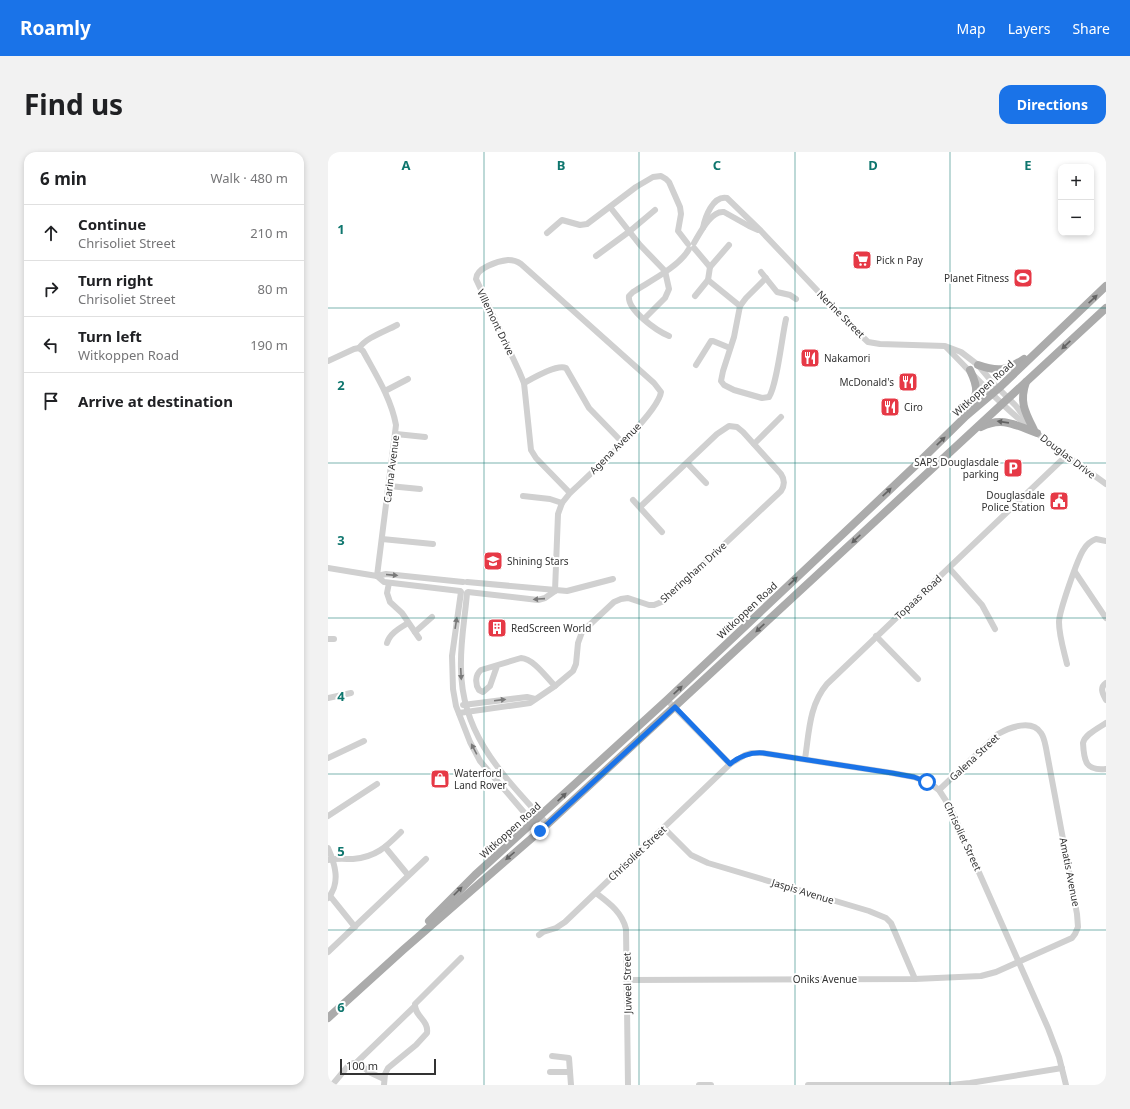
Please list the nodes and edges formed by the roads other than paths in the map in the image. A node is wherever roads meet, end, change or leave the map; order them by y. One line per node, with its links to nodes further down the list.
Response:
1 (715, 202): 4 (street); 5 (street); 7 (street, Nerine Street)
2 (610, 207): 6 (street); 8 (street); 10 (street)
3 (655, 210): 6 (street)
4 (719, 212): 5 (street); 7 (street, Nerine Street)
5 (703, 228): 10 (street)
6 (630, 231): 11 (street); 13 (street)
7 (761, 231): 27 (street, Nerine Street)
8 (547, 233)
9 (729, 245): 12 (street)
10 (692, 246): 12 (street); 13 (street)
11 (596, 256)
12 (710, 267): 16 (street)
13 (665, 271): 22 (street); 22 (street)
14 (761, 272): 15 (street)
15 (766, 278): 19 (street); 20 (street)
16 (708, 280): 18 (street); 20 (street)
17 (1106, 286): 26 (main road, Witkoppen Road, one-way to 17)
18 (694, 296)
19 (796, 299)
20 (740, 306): 29 (street)
21 (1106, 308): 35 (main road, Witkoppen Road, one-way to 35)
22 (644, 319): 25 (street)
23 (786, 319): 29 (street)
24 (397, 325): 28 (street)
25 (669, 336)
26 (1044, 345): 32 (main road); 39 (main road, Witkoppen Road)
27 (944, 346): 32 (street, Nerine Street); 33 (street)
28 (359, 348): 30 (street); 38 (street, Carina Avenue)
29 (730, 348): 31 (street)
30 (328, 362)
31 (696, 365)
32 (978, 365): 39 (street, Nerine Street)
33 (970, 370): 39 (street); 42 (main road)
34 (408, 379): 38 (street)
35 (1026, 381): 40 (main road, Witkoppen Road); 44 (main road)
36 (524, 383): 37 (street, Villemont Drive); 48 (street); 56 (street, Villemont Drive)
37 (660, 389): 48 (street, Agena Avenue)
38 (384, 391): 46 (street, Carina Avenue)
39 (996, 391): 40 (street, Douglas Drive); 41 (street, Douglas Drive); 42 (main road, Witkoppen Road)
40 (1008, 398): 41 (main road, Witkoppen Road); 44 (street, Douglas Drive)
41 (1002, 404): 44 (street, Douglas Drive); 45 (main road, Witkoppen Road)
42 (966, 416): 94 (main road, Witkoppen Road, one-way to 42)
43 (781, 417): 49 (street)
44 (1034, 430): 45 (main road, one-way to 45); 50 (street, Douglas Drive)
45 (970, 433): 98 (main road, Witkoppen Road, one-way to 98)
46 (396, 434): 47 (street); 54 (street, Carina Avenue)
47 (426, 437)
48 (622, 442): 56 (street, Agena Avenue)
49 (754, 444): 51 (street, Sheringham Drive); 90 (street, Sheringham Drive)
50 (1067, 455): 53 (street, Douglas Drive); 66 (street, Topaas Road)
51 (687, 463): 52 (street); 60 (street, Sheringham Drive)
52 (706, 483)
53 (1106, 484)
54 (389, 486): 55 (street); 62 (street, Carina Avenue)
55 (420, 489)
56 (570, 493): 59 (street, Agena Avenue)
57 (523, 496): 59 (street)
58 (633, 500): 60 (street)
59 (562, 502): 75 (street, Agena Avenue)
60 (640, 507): 61 (street)
61 (662, 532)
62 (382, 539): 64 (street); 68 (street, Carina Avenue)
63 (1106, 541): 67 (street)
64 (432, 544)
65 (328, 568): 68 (street)
66 (949, 568): 81 (street); 82 (street, Topaas Road)
67 (1075, 572): 79 (street); 86 (street)
68 (377, 576): 69 (street, one-way to 69); 72 (street)
69 (423, 578): 71 (street); 73 (street)
70 (612, 579): 75 (street)
71 (465, 582): 74 (street); 76 (street); 76 (street)
72 (389, 583): 73 (street); 80 (street)
73 (421, 586): 76 (street)
74 (502, 586): 75 (street); 77 (street)
75 (555, 591): 77 (street, one-way to 77)
76 (464, 592): 77 (street); 83 (street, one-way to 76); 84 (street)
77 (501, 596)
78 (432, 617): 80 (street)
79 (1106, 618)
80 (408, 622): 85 (street)
81 (995, 630)
82 (876, 636): 88 (street); 105 (street, Topaas Road)
83 (453, 640): 84 (street); 97 (street)
84 (462, 640): 96 (street, one-way to 96)
85 (387, 643)
86 (1068, 664)
87 (496, 666): 90 (street)
88 (918, 679)
89 (1106, 683): 95 (street)
90 (555, 686): 93 (street, Sheringham Drive)
91 (351, 692): 92 (street)
92 (328, 698)
93 (535, 699): 96 (street, one-way to 93); 99 (street, Sheringham Drive)
94 (667, 700): 98 (street); 111 (main road, Witkoppen Road, one-way to 94)
95 (1106, 700)
96 (466, 704): 97 (street); 99 (street)
97 (456, 706): 100 (street)
98 (675, 707): 106 (street); 113 (main road, Witkoppen Road)
99 (468, 712): 100 (street, Sheringham Drive); 111 (street)
100 (459, 713): 112 (street, one-way to 100)
101 (1106, 723): 107 (street)
102 (364, 741): 104 (street)
103 (1046, 748): 109 (street, Galena Street); 129 (street, Amatis Avenue)
104 (328, 758)
105 (805, 759): 106 (street, Chrisoliet Street); 109 (street, Chrisoliet Street)
106 (730, 764): 114 (street, Chrisoliet Street)
107 (1106, 769)
108 (377, 784): 110 (street)
109 (938, 790): 129 (street, Chrisoliet Street)
110 (328, 816)
111 (540, 816): 112 (main road, Witkoppen Road); 113 (street)
112 (533, 823): 115 (street); 126 (main road, Witkoppen Road, one-way to 112)
113 (547, 824): 115 (main road, Witkoppen Road)
114 (664, 828): 122 (street, Chrisoliet Street); 130 (street, Jaspis Avenue)
115 (540, 831): 126 (main road, Witkoppen Road, one-way to 126)
116 (401, 832): 117 (street)
117 (385, 847): 120 (street); 121 (street)
118 (328, 848): 120 (street)
119 (426, 859): 121 (street)
120 (330, 860): 123 (street)
121 (408, 875): 124 (street)
122 (596, 893): 125 (street, Chrisoliet Street); 131 (street, Juweel Street)
123 (329, 897): 124 (street)
124 (355, 926): 127 (street)
125 (539, 935)
126 (403, 950): 133 (main road, Witkoppen Road)
127 (328, 952)
128 (461, 958): 132 (street)
129 (1019, 962): 130 (street, Oniks Avenue); 136 (street, Chrisoliet Street)
130 (916, 979): 131 (street, Oniks Avenue)
131 (627, 980): 142 (street, Juweel Street)
132 (414, 1007): 135 (street); 139 (street)
133 (328, 1018)
134 (552, 1056): 138 (street)
135 (356, 1063): 139 (street); 140 (street)
136 (1062, 1068): 146 (street); 147 (street, Chrisoliet Street)
137 (550, 1072): 138 (street)
138 (570, 1072): 141 (street)
139 (384, 1082)
140 (333, 1084)
141 (571, 1085)
142 (628, 1085)
143 (699, 1085): 144 (street)
144 (711, 1085)
145 (808, 1085): 146 (street)
146 (951, 1085)
147 (1066, 1085)

